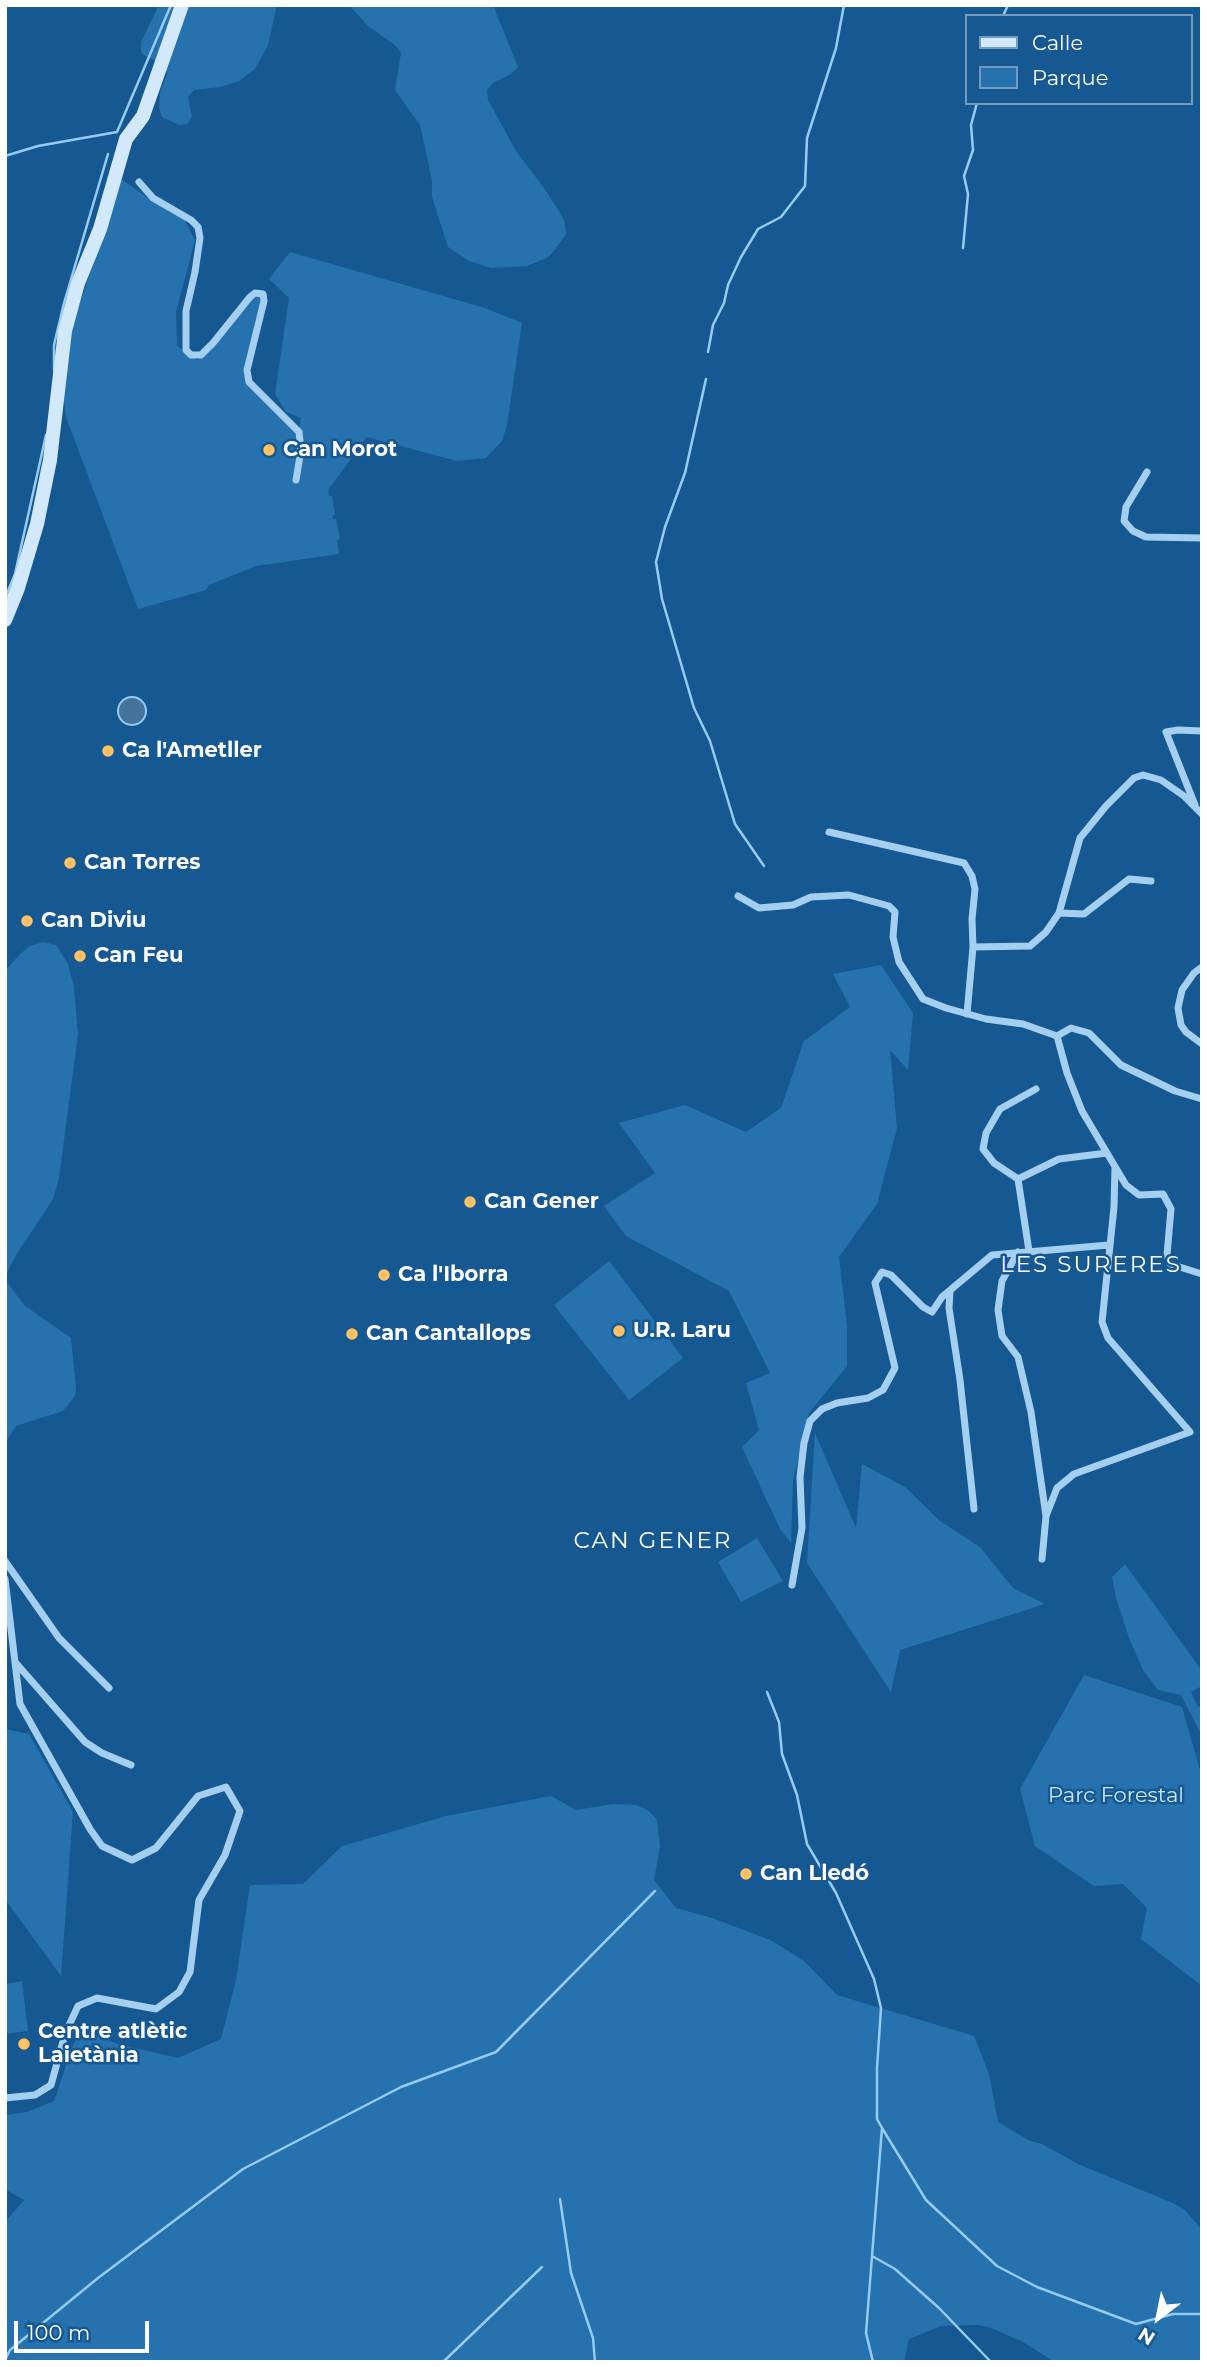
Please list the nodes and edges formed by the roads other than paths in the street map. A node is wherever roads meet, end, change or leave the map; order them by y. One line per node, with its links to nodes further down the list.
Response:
1 (183, 5): 6 (street)
2 (139, 182): 4 (street)
3 (1147, 472): 5 (street)
4 (296, 480)
5 (1202, 538)
6 (5, 620)
7 (1202, 731): 8 (street)
8 (1199, 812): 12 (street)
9 (829, 832): 13 (street)
10 (1151, 881): 12 (street)
11 (738, 896): 15 (street)
12 (1059, 913): 13 (street)
13 (973, 947): 15 (street)
14 (1202, 967): 17 (street)
15 (967, 1014): 16 (street)
16 (1056, 1036): 19 (street); 20 (street)
17 (1202, 1044)
18 (1036, 1089): 22 (street)
19 (1202, 1099)
20 (1107, 1153): 21 (street); 22 (street)
21 (1115, 1167): 23 (street); 26 (street)
22 (1018, 1179): 24 (street)
23 (1110, 1245): 24 (street); 29 (street)
24 (1029, 1251): 25 (street)
25 (1018, 1252): 27 (street); 29 (street)
26 (1202, 1274)
27 (950, 1292): 28 (street); 33 (street)
28 (974, 1509)
29 (1046, 1516): 30 (street)
30 (1042, 1559)
31 (5, 1560): 35 (street)
32 (5, 1579): 34 (street)
33 (792, 1585)
34 (14, 1661): 36 (street); 37 (street)
35 (109, 1688)
36 (131, 1765)
37 (5, 2098)

